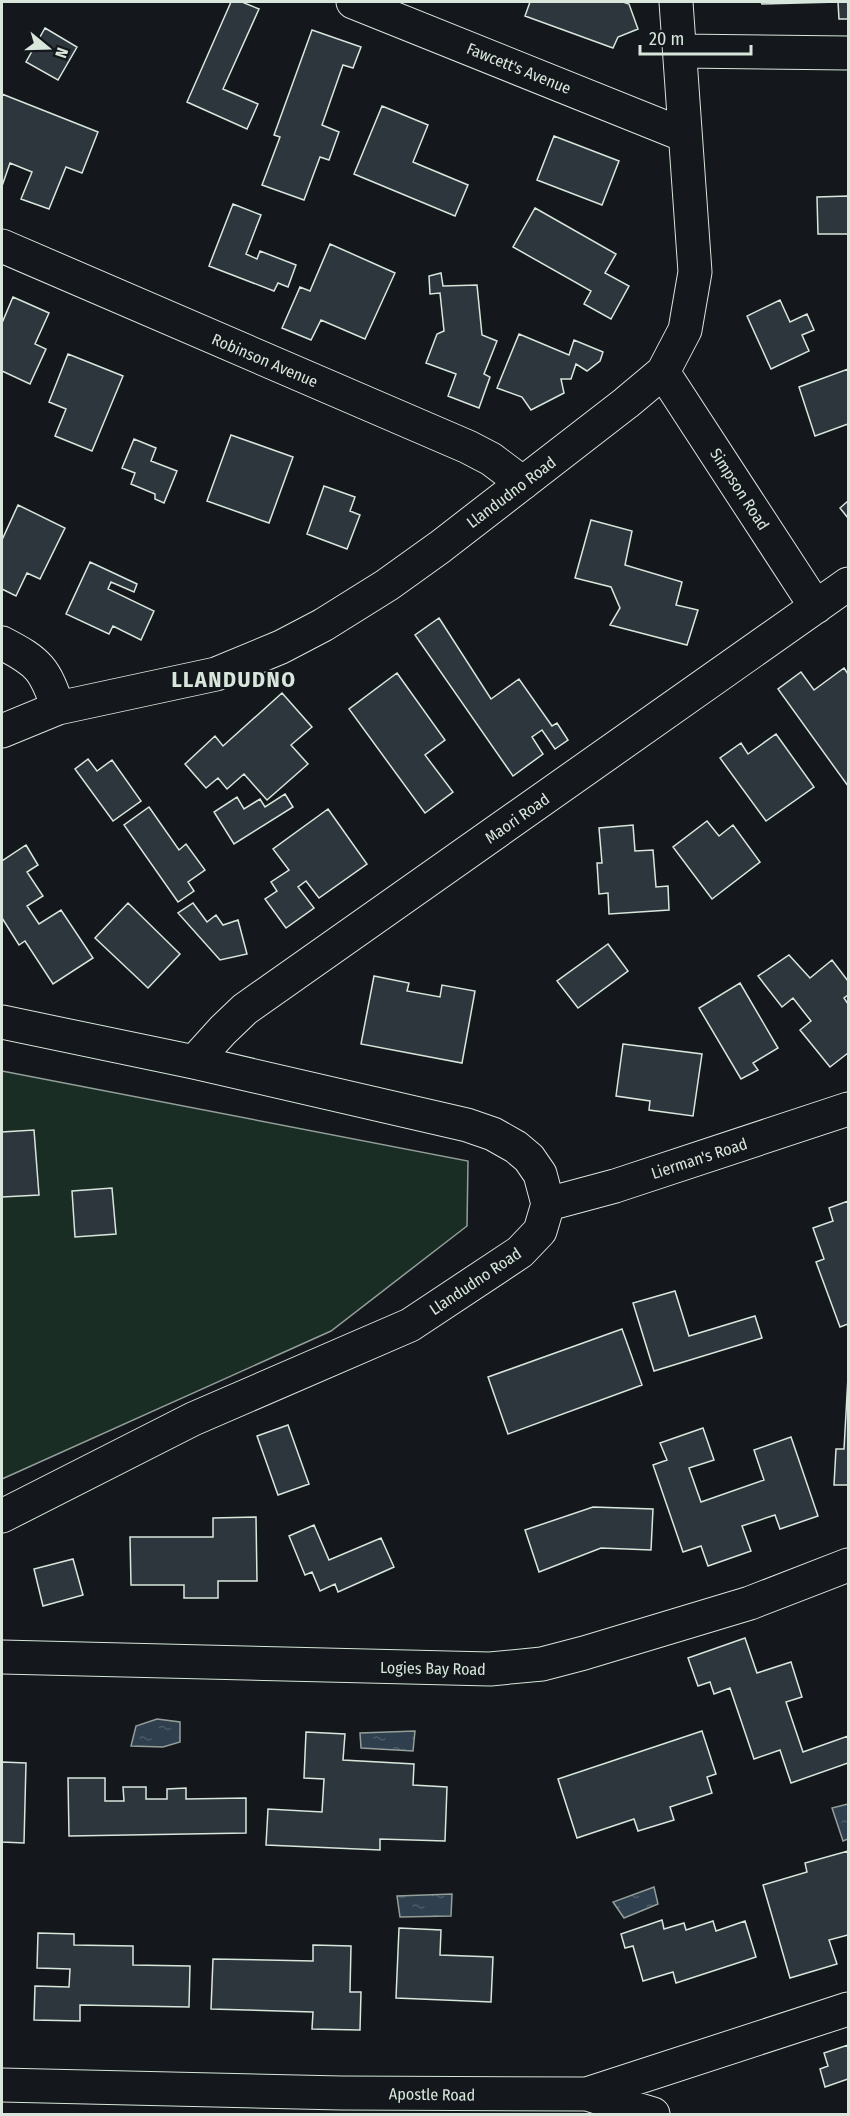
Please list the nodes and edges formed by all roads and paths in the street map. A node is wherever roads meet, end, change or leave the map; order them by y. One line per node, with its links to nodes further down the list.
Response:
1 (353, 2): 5 (street, Fawcett's Avenue)
2 (676, 2): 3 (street, Llandudno Road)
3 (681, 51): 4 (street); 5 (street, Llandudno Road)
4 (849, 53)
5 (684, 135): 7 (street, Llandudno Road)
6 (2, 246): 8 (street, Robinson Avenue)
7 (663, 372): 8 (street, Llandudno Road); 10 (street, Simpson Road)
8 (524, 483): 12 (street, Llandudno Road)
9 (849, 584): 10 (street, Maori Road)
10 (816, 607): 15 (street, Maori Road)
11 (2, 643): 12 (street)
12 (58, 708): 13 (street, Llandudno Road)
13 (2, 731)
14 (2, 1022): 15 (street)
15 (194, 1062): 17 (street)
16 (849, 1109): 17 (street, Lierman's Road)
17 (548, 1204): 18 (street, Llandudno Road)
18 (2, 1516)
19 (849, 1565): 20 (street, Logies Bay Road)
20 (2, 1657)
21 (849, 2008): 23 (street, Apostle Road)
22 (2, 2085): 23 (street, Apostle Road)
23 (587, 2094): 24 (street)
24 (653, 2115)

